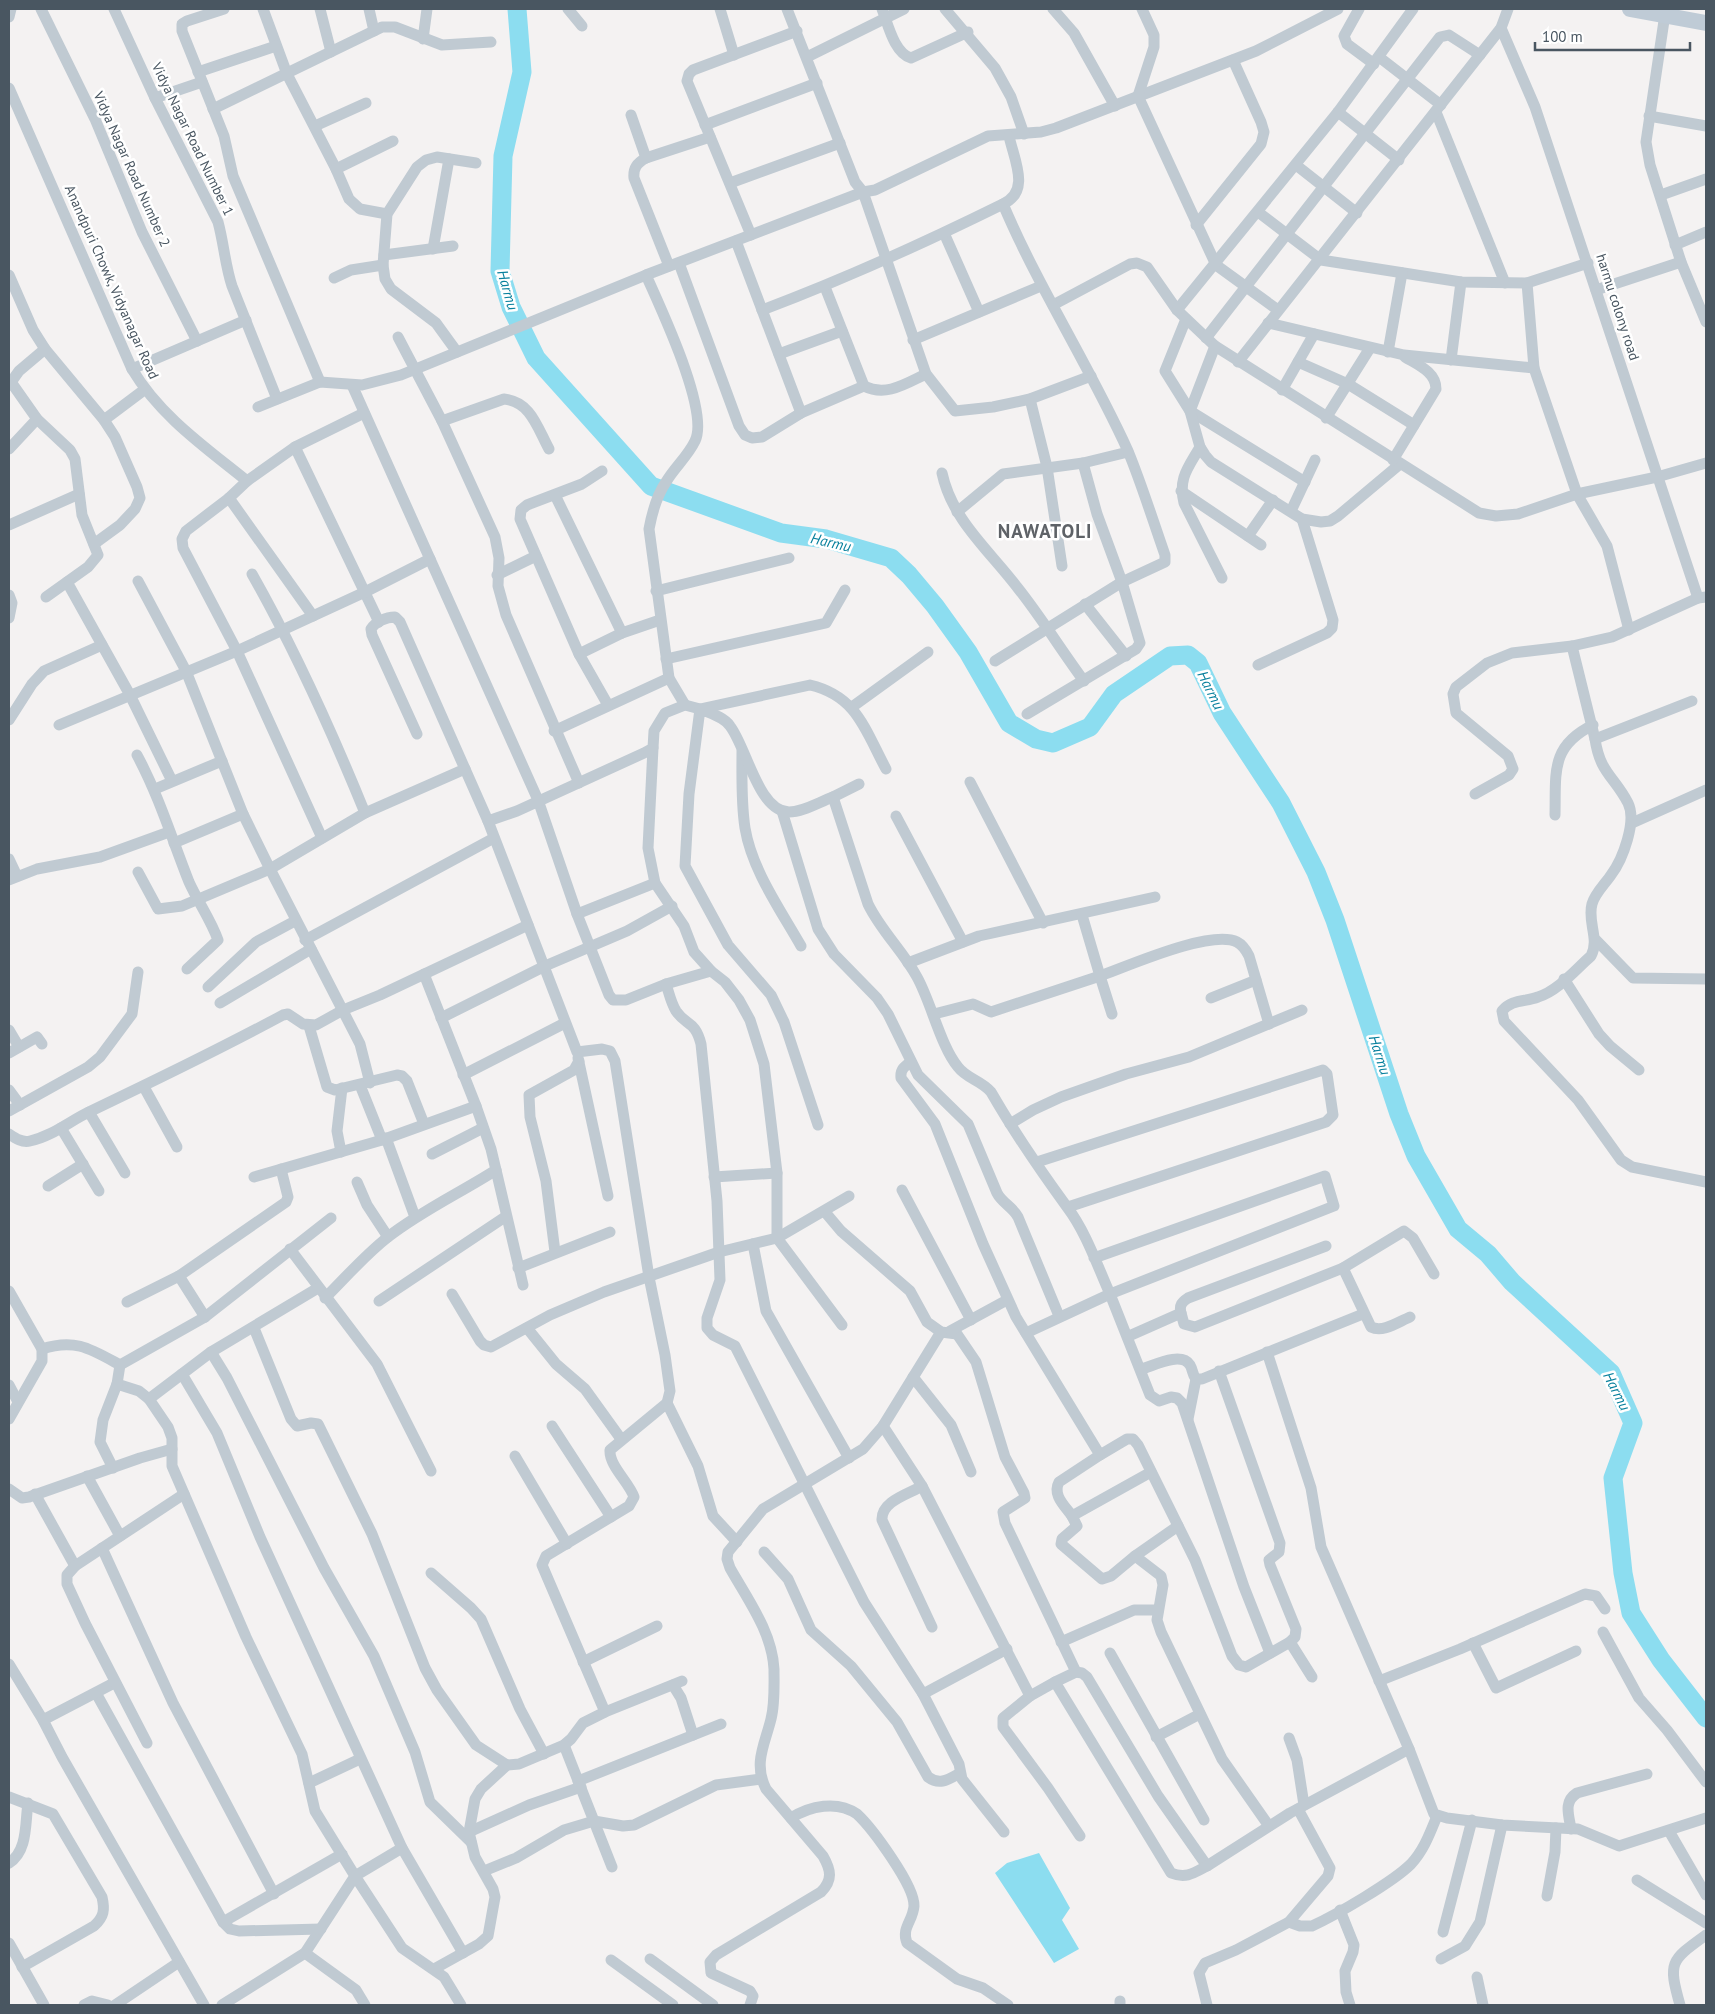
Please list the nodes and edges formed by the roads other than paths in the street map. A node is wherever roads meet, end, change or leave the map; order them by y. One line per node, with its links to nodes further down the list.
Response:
1 (11, 9): 23 (street)
2 (42, 9): 118 (street, Vidya Nagar Road Number 2)
3 (114, 9): 45 (street, Vidya Nagar Road Number 1)
4 (224, 9): 40 (street)
5 (264, 9): 32 (street)
6 (320, 9): 33 (street)
7 (369, 9): 27 (street)
8 (426, 9): 30 (street)
9 (568, 9): 25 (street)
10 (720, 9): 34 (street)
11 (787, 9): 28 (street)
12 (904, 9): 21 (street)
13 (945, 9): 29 (street)
14 (1053, 9): 47 (street)
15 (1142, 9): 44 (street)
16 (1338, 9): 37 (street)
17 (1359, 9): 38 (street)
18 (1413, 9): 38 (street)
19 (1508, 9): 26 (street)
20 (1630, 9): 22 (main road)
21 (884, 13): 29 (street); 36 (street)
22 (1665, 14): 24 (main road); 52 (street)
23 (9, 17)
24 (1706, 23)
25 (582, 26)
26 (1501, 28): 35 (street); 90 (street, harmu colony road)
27 (374, 31): 30 (street); 33 (street)
28 (797, 31): 34 (street); 36 (street)
29 (968, 32): 56 (street)
30 (423, 40): 31 (street)
31 (491, 42)
32 (276, 46): 39 (street); 40 (street)
33 (331, 52): 39 (street)
34 (734, 55): 53 (street)
35 (1480, 55): 41 (street); 49 (street)
36 (807, 57): 42 (street)
37 (1233, 60): 44 (street); 77 (street)
38 (1377, 60): 41 (street); 50 (street)
39 (287, 74): 48 (street); 54 (street)
40 (200, 77): 45 (street); 48 (street)
41 (1408, 79): 49 (street); 57 (street)
42 (817, 83): 53 (street); 61 (street)
43 (9, 88): 130 (street, Anandpuri Chowk, Vidyanagar Road)
44 (1138, 96): 47 (street); 77 (street)
45 (154, 98): 110 (street, Vidya Nagar Road Number 1)
46 (366, 103): 54 (street)
47 (1115, 106): 56 (street)
48 (213, 109): 134 (street)
49 (1438, 109): 64 (street); 98 (street)
50 (1338, 112): 57 (street); 66 (street)
51 (631, 115): 63 (street)
52 (1649, 116): 55 (street); 72 (street)
53 (705, 125): 59 (street)
54 (315, 126): 67 (street)
55 (1706, 126)
56 (1024, 134): 58 (street)
57 (1365, 134): 64 (street); 70 (street)
58 (1009, 136): 71 (street); 73 (street)
59 (710, 137): 63 (street); 69 (street)
60 (393, 141): 67 (street)
61 (840, 143): 69 (street); 71 (street)
62 (449, 158): 65 (street); 75 (street); 85 (street)
63 (646, 158): 91 (street)
64 (1399, 160): 76 (street)
65 (476, 163)
66 (1296, 165): 70 (street); 74 (street)
67 (336, 169): 75 (street)
68 (1706, 179): 72 (street)
69 (730, 184): 81 (street)
70 (1324, 187): 76 (street); 80 (street)
71 (863, 192): 81 (street); 87 (street)
72 (1661, 195): 83 (street)
73 (1003, 204): 79 (street); 101 (street)
74 (1258, 212): 80 (street); 92 (street)
75 (387, 214): 86 (street)
76 (1357, 214): 88 (street)
77 (1196, 225): 92 (street)
78 (1706, 232): 83 (street)
79 (944, 233): 87 (street); 108 (street)
80 (1287, 234): 88 (street); 102 (street)
81 (751, 235): 82 (street)
82 (736, 241): 91 (street); 105 (street)
83 (1675, 245): 89 (street)
84 (452, 246): 85 (street)
85 (433, 249): 86 (street)
86 (384, 260): 96 (street); 122 (street)
87 (885, 260): 100 (street); 117 (street)
88 (1321, 260): 93 (street); 107 (street)
89 (1681, 262): 103 (street); 111 (street)
90 (1588, 263): 99 (street); 103 (street, harmu colony road)
91 (674, 265): 95 (street); 146 (street)
92 (1216, 265): 102 (street); 106 (street)
93 (1402, 273): 97 (street); 123 (street)
94 (9, 275): 121 (street)
95 (646, 275): 122 (street); 191 (street)
96 (334, 278)
97 (1461, 282): 98 (street); 126 (street)
98 (1505, 283): 99 (street)
99 (1527, 283): 129 (street)
100 (825, 286): 105 (street); 113 (street)
101 (1040, 286): 104 (street); 108 (street)
102 (1246, 287): 107 (street); 116 (street)
103 (1596, 290): 164 (street, harmu colony road)
104 (1053, 305): 106 (street); 133 (street)
105 (762, 310): 124 (street)
106 (1178, 310): 109 (street)
107 (1278, 310): 112 (street)
108 (979, 312): 117 (street)
109 (1186, 319): 116 (street); 144 (street)
110 (246, 320): 118 (street); 141 (street, Vidya Nagar Road Number 1)
111 (1706, 322)
112 (1268, 323): 114 (street); 127 (street)
113 (842, 331): 124 (street); 138 (street)
114 (1314, 334): 120 (street); 128 (street)
115 (398, 337): 131 (street)
116 (1206, 338): 119 (street)
117 (913, 340): 132 (street)
118 (197, 341): 130 (street)
119 (1214, 346): 127 (street); 144 (street)
120 (1370, 348): 123 (street); 136 (street)
121 (45, 349): 135 (street); 149 (street)
122 (457, 352): 131 (street)
123 (1388, 352): 125 (street)
124 (779, 354): 146 (street)
125 (1404, 355): 126 (street); 151 (street)
126 (1450, 360): 129 (street)
127 (1238, 362): 139 (street)
128 (1298, 362): 136 (street); 139 (street)
129 (1534, 368): 169 (street)
130 (132, 369): 140 (street, Anandpuri Chowk, Vidyanagar Road)
131 (416, 369): 137 (street); 150 (street)
132 (926, 374): 138 (street); 142 (street)
133 (1090, 376): 142 (street); 156 (street)
134 (320, 382): 137 (street); 141 (street)
135 (10, 383): 148 (street)
136 (1348, 384): 147 (street); 151 (street)
137 (352, 386): 145 (street)
138 (864, 386): 146 (street)
139 (1282, 390): 147 (street)
140 (135, 396): 149 (street); 165 (street, Anandpuri Chowk, Vidyanagar Road)
141 (277, 399): 143 (street)
142 (1030, 399): 161 (street)
143 (258, 407)
144 (1190, 412): 155 (street); 166 (street)
145 (364, 413): 152 (street); 182 (street)
146 (801, 413)
147 (1326, 418): 158 (street)
148 (37, 419): 153 (street); 168 (street)
149 (104, 420): 178 (street)
150 (442, 421): 154 (street); 185 (street)
151 (1414, 425): 158 (street)
152 (295, 446): 165 (street); 192 (street)
153 (9, 448)
154 (549, 448)
155 (1200, 448): 167 (street); 172 (street)
156 (1128, 452): 159 (street); 189 (street)
157 (1315, 460): 166 (street)
158 (1396, 462): 169 (street); 175 (street)
159 (1083, 463): 161 (street); 189 (street)
160 (1706, 463): 164 (street)
161 (1047, 467): 174 (street); 183 (street)
162 (602, 471): 170 (street)
163 (942, 473): 174 (street)
164 (1656, 477): 169 (street); 195 (street, harmu colony road)
165 (247, 480): 171 (street)
166 (1305, 482): 173 (street)
167 (1181, 491): 177 (street); 186 (street)
168 (79, 494): 176 (street); 178 (street)
169 (1577, 494): 203 (street)
170 (555, 495): 180 (street); 204 (street)
171 (229, 498): 197 (street); 207 (street)
172 (1273, 500): 173 (street); 177 (street)
173 (1291, 511): 175 (street)
174 (957, 512): 201 (street)
175 (1302, 519): 213 (street)
176 (9, 525)
177 (1248, 536): 179 (street)
178 (94, 544): 188 (street)
179 (1261, 545)
180 (536, 556): 185 (street); 209 (street)
181 (788, 558): 191 (street)
182 (430, 559): 192 (street); 244 (street)
183 (1062, 566)
184 (252, 574): 202 (street)
185 (497, 575): 227 (street)
186 (1222, 578)
187 (138, 581): 214 (street)
188 (67, 582): 194 (street); 205 (street)
189 (1122, 582): 196 (street); 210 (street)
190 (845, 590): 211 (street)
191 (656, 591): 199 (street)
192 (365, 592): 197 (street); 200 (street)
193 (9, 595): 198 (street)
194 (46, 597)
195 (1702, 598): 203 (street)
196 (1085, 604): 201 (street); 210 (street)
197 (313, 616): 202 (street)
198 (9, 618)
199 (660, 620): 204 (street); 211 (street)
200 (379, 622): 228 (street); 234 (street)
201 (1047, 629): 212 (street); 216 (street)
202 (284, 630): 207 (street); 246 (street)
203 (1629, 630): 206 (street)
204 (622, 633): 209 (street)
205 (102, 646): 217 (street); 224 (street)
206 (1572, 646): 226 (street); 242 (street)
207 (237, 651): 214 (street); 253 (street)
208 (928, 652): 221 (street)
209 (579, 654): 219 (street)
210 (1126, 656): 216 (street)
211 (666, 659): 215 (street)
212 (995, 661)
213 (1258, 665)
214 (186, 671): 217 (street); 233 (street)
215 (669, 678): 219 (street); 220 (street)
216 (1084, 681): 223 (street)
217 (130, 695): 225 (street); 236 (street)
218 (1692, 702): 229 (street)
219 (608, 705): 227 (street)
220 (685, 705): 222 (street); 231 (street)
221 (852, 707): 222 (street); 235 (street)
222 (700, 709): 230 (street); 313 (street)
223 (1027, 714)
224 (9, 720)
225 (59, 725)
226 (1593, 725): 229 (street); 248 (street)
227 (554, 731): 238 (street)
228 (417, 734)
229 (1595, 739): 251 (street)
230 (742, 744): 245 (street); 273 (street)
231 (653, 748): 238 (street); 260 (street)
232 (137, 755): 240 (street)
233 (222, 761): 236 (street); 247 (street)
234 (466, 769): 246 (street); 250 (street)
235 (886, 769)
236 (172, 781): 240 (street)
237 (970, 782): 267 (street)
238 (579, 783): 244 (street)
239 (859, 784): 243 (street)
240 (155, 788): 252 (street)
241 (1706, 790): 251 (street)
242 (1475, 794)
243 (832, 797): 245 (street); 274 (street)
244 (538, 800): 250 (street); 264 (street)
245 (782, 811): 300 (street)
246 (365, 812): 253 (street)
247 (244, 814): 255 (street); 257 (street)
248 (1555, 814)
249 (896, 816): 270 (street)
250 (488, 821): 254 (street)
251 (1632, 824): 269 (street)
252 (169, 832): 255 (street); 259 (street)
253 (322, 838): 257 (street)
254 (494, 838): 268 (street); 271 (street)
255 (174, 843): 262 (street)
256 (9, 860): 259 (street)
257 (270, 869): 262 (street); 266 (street)
258 (138, 872): 262 (street)
259 (13, 878)
260 (655, 884): 263 (street); 264 (street)
261 (1155, 897): 265 (street)
262 (197, 899): 276 (street)
263 (672, 906): 272 (street); 277 (street)
264 (577, 914): 272 (street)
265 (1082, 915): 267 (street); 280 (street)
266 (295, 921): 271 (street); 285 (street)
267 (1044, 923): 270 (street)
268 (528, 925): 275 (street); 279 (street)
269 (1596, 940): 281 (street); 282 (street)
270 (964, 942): 274 (street)
271 (308, 944): 287 (street); 288 (street)
272 (590, 946): 275 (street); 284 (street)
273 (801, 946)
274 (908, 963): 290 (street)
275 (545, 966): 292 (street); 293 (street)
276 (187, 969)
277 (711, 971): 284 (street); 328 (street)
278 (138, 972): 307 (street)
279 (424, 974): 288 (street); 292 (street)
280 (1100, 976): 283 (street); 290 (street); 291 (street)
281 (1564, 979): 301 (street); 332 (street)
282 (1706, 979)
283 (1256, 980): 286 (street); 294 (street)
284 (666, 984): 330 (street)
285 (208, 987)
286 (1211, 998)
287 (220, 1003)
288 (343, 1010): 295 (street); 303 (street)
289 (1302, 1010): 294 (street)
290 (934, 1014): 312 (street)
291 (1112, 1014)
292 (441, 1018): 302 (street)
293 (565, 1023): 299 (street); 302 (street)
294 (1269, 1024): 312 (street)
295 (309, 1026): 304 (street); 305 (street)
296 (9, 1030): 298 (street)
297 (42, 1044): 298 (street)
298 (14, 1050)
299 (578, 1057): 336 (street); 349 (street); 356 (street)
300 (911, 1062): 363 (street); 368 (street)
301 (1639, 1070)
302 (463, 1075): 308 (street)
303 (365, 1084): 305 (street); 311 (street); 317 (street)
304 (144, 1087): 310 (street); 320 (street)
305 (342, 1088): 321 (street)
306 (9, 1090): 307 (street)
307 (20, 1104): 309 (street)
308 (476, 1106): 311 (street); 315 (street)
309 (9, 1111)
310 (89, 1112): 314 (street); 327 (street)
311 (424, 1124): 317 (street)
312 (1010, 1124): 323 (street)
313 (818, 1125)
314 (62, 1128): 318 (street); 324 (street)
315 (483, 1128): 322 (street); 326 (street)
316 (9, 1134): 318 (street)
317 (384, 1139): 321 (street); 340 (street)
318 (20, 1140): 319 (street)
319 (9, 1147)
320 (177, 1147)
321 (341, 1152): 325 (street)
322 (432, 1154)
323 (1037, 1162): 338 (street); 338 (street)
324 (83, 1164): 333 (street); 335 (street)
325 (281, 1169): 329 (street); 355 (street)
326 (496, 1170): 340 (street); 342 (street)
327 (125, 1172)
328 (777, 1173): 330 (street); 345 (street)
329 (254, 1177)
330 (714, 1178): 350 (street)
331 (357, 1182): 344 (street)
332 (1706, 1182)
333 (48, 1186)
334 (902, 1190): 371 (street)
335 (99, 1191)
336 (608, 1196)
337 (849, 1196): 339 (street)
338 (1068, 1207): 351 (street)
339 (825, 1212): 345 (street); 375 (street)
340 (416, 1217): 344 (street)
341 (331, 1218): 348 (street)
342 (505, 1218): 352 (street); 364 (street)
343 (610, 1232): 349 (street)
344 (388, 1237): 362 (street)
345 (777, 1238): 346 (street); 372 (street)
346 (753, 1244): 350 (street); 400 (street)
347 (1326, 1246): 366 (street)
348 (290, 1249): 358 (street); 369 (street)
349 (555, 1252): 352 (street)
350 (719, 1252): 356 (street); 406 (street)
351 (1094, 1258): 361 (street); 361 (street)
352 (518, 1268): 357 (street)
353 (1343, 1268): 354 (street); 366 (street); 367 (street)
354 (1434, 1274)
355 (179, 1276): 365 (street); 369 (street)
356 (649, 1277): 374 (street); 391 (street)
357 (523, 1285)
358 (318, 1288): 362 (street); 373 (street)
359 (9, 1291): 378 (street)
360 (452, 1294): 374 (street)
361 (1110, 1294): 368 (street); 377 (street)
362 (325, 1298): 402 (street)
363 (1007, 1300): 371 (street); 376 (street)
364 (379, 1301)
365 (127, 1302)
366 (1181, 1313): 377 (street)
367 (1363, 1314): 370 (street); 380 (street)
368 (1059, 1316): 376 (street)
369 (205, 1317): 381 (street)
370 (1410, 1317)
371 (971, 1320): 375 (street)
372 (842, 1325)
373 (254, 1328): 379 (street); 456 (street)
374 (527, 1328): 396 (street)
375 (945, 1331): 385 (street); 427 (street)
376 (1026, 1333): 398 (street)
377 (1129, 1336): 382 (street)
378 (42, 1349): 381 (street); 390 (street)
379 (211, 1352): 384 (street); 479 (street)
380 (1267, 1352): 383 (street); 438 (street)
381 (120, 1365): 387 (street)
382 (1142, 1369): 386 (street); 393 (street)
383 (1219, 1371): 386 (street); 428 (street)
384 (182, 1374): 389 (street); 455 (street)
385 (913, 1377): 395 (street); 403 (street)
386 (1196, 1379): 393 (street)
387 (117, 1384): 389 (street); 401 (street)
388 (9, 1385): 390 (street)
389 (149, 1399): 397 (street)
390 (18, 1402): 392 (street)
391 (668, 1403): 396 (street); 415 (street)
392 (9, 1419)
393 (1188, 1419): 433 (street)
394 (552, 1426): 412 (street)
395 (883, 1426): 400 (street); 407 (street)
396 (621, 1439): 412 (street)
397 (172, 1449): 401 (street); 410 (street)
398 (1100, 1455): 404 (street); 411 (street)
399 (515, 1456): 416 (street)
400 (849, 1458): 406 (street)
401 (113, 1468): 405 (street)
402 (431, 1471)
403 (971, 1472)
404 (1151, 1472): 411 (street); 413 (street)
405 (87, 1476): 409 (street); 414 (street)
406 (805, 1484): 415 (street); 442 (street)
407 (922, 1486): 425 (street); 430 (street)
408 (12, 1492): 409 (street)
409 (35, 1494): 420 (street)
410 (184, 1494): 414 (street); 461 (street)
411 (1072, 1516): 419 (street)
412 (612, 1517): 416 (street)
413 (1178, 1526): 419 (street); 433 (street)
414 (120, 1536): 417 (street)
415 (737, 1542): 459 (street)
416 (566, 1544): 434 (street)
417 (102, 1548): 420 (street); 488 (street)
418 (764, 1552): 457 (street)
419 (1135, 1556): 423 (street)
420 (75, 1566): 440 (street)
421 (431, 1573): 454 (street)
422 (1605, 1609): 429 (street)
423 (1158, 1610): 427 (street); 445 (street)
424 (657, 1626): 434 (street)
425 (932, 1627)
426 (1603, 1632): 460 (street)
427 (1061, 1642): 436 (street)
428 (1290, 1642): 433 (street); 437 (street)
429 (1473, 1644): 431 (street); 438 (street)
430 (1007, 1649): 442 (street); 443 (street)
431 (1576, 1651)
432 (1110, 1653): 449 (street)
433 (1270, 1653)
434 (583, 1662): 444 (street)
435 (9, 1664): 446 (street)
436 (1076, 1672): 439 (street); 483 (street)
437 (1312, 1677)
438 (1378, 1681): 453 (street)
439 (1055, 1682): 443 (street); 483 (street)
440 (114, 1684): 441 (street); 451 (street)
441 (96, 1693): 446 (street); 492 (street)
442 (923, 1694): 457 (street)
443 (1030, 1696): 478 (street)
444 (604, 1712): 448 (street); 452 (street)
445 (1200, 1714): 449 (street); 473 (street)
446 (44, 1720): 504 (street)
447 (721, 1724): 448 (street)
448 (693, 1735): 462 (street)
449 (1156, 1737): 469 (street)
450 (1289, 1738): 465 (street)
451 (147, 1743)
452 (564, 1745): 454 (street); 462 (street)
453 (1409, 1749): 465 (street); 466 (street)
454 (544, 1754): 456 (street)
455 (360, 1759): 461 (street); 480 (street)
456 (507, 1765): 479 (street)
457 (960, 1773): 477 (street)
458 (1647, 1774): 475 (street)
459 (761, 1779): 467 (street); 471 (street)
460 (1706, 1782)
461 (309, 1783): 481 (street)
462 (579, 1784): 471 (street); 479 (street)
463 (9, 1797): 464 (street)
464 (28, 1803): 482 (street); 505 (street)
465 (1301, 1807): 473 (street); 493 (street)
466 (1437, 1816): 470 (street); 491 (street)
467 (791, 1818): 518 (street); 519 (street)
468 (1706, 1818): 476 (street)
469 (1204, 1820)
470 (1472, 1820): 472 (street); 496 (street)
471 (594, 1821): 484 (street); 485 (street)
472 (1502, 1825): 474 (street); 502 (street)
473 (1269, 1826): 483 (street)
474 (1556, 1828): 475 (street); 490 (street)
475 (1571, 1829): 476 (street)
476 (1669, 1831): 489 (street)
477 (1004, 1832)
478 (1080, 1836)
479 (470, 1837): 485 (street)
480 (402, 1848): 486 (street); 500 (street)
481 (342, 1854): 486 (street); 488 (street)
482 (9, 1863)
483 (1207, 1866)
484 (612, 1867)
485 (484, 1871): 500 (street)
486 (355, 1876): 495 (street); 506 (street)
487 (1637, 1880): 494 (street)
488 (274, 1894): 492 (street)
489 (1706, 1895)
490 (1547, 1896)
491 (1340, 1910): 493 (street); 521 (street)
492 (223, 1922): 495 (street)
493 (1289, 1922): 520 (street)
494 (1706, 1923)
495 (321, 1929): 499 (street)
496 (1443, 1932)
497 (1706, 1935): 523 (street)
498 (9, 1943): 505 (street)
499 (305, 1953): 513 (street); 514 (street)
500 (463, 1953): 506 (street)
501 (650, 1959): 517 (street)
502 (1441, 1959)
503 (611, 1960): 516 (street)
504 (179, 1962): 511 (street); 512 (street)
505 (22, 1967): 508 (street)
506 (434, 1969): 515 (street)
507 (1477, 1976): 522 (street)
508 (44, 2005)
509 (84, 2005): 510 (street)
510 (108, 2005)
511 (115, 2005)
512 (204, 2005)
513 (222, 2005)
514 (364, 2005)
515 (461, 2005)
516 (672, 2005)
517 (713, 2005)
518 (750, 2005)
519 (1008, 2005)
520 (1207, 2005)
521 (1350, 2005)
522 (1483, 2005)
523 (1680, 2005)

